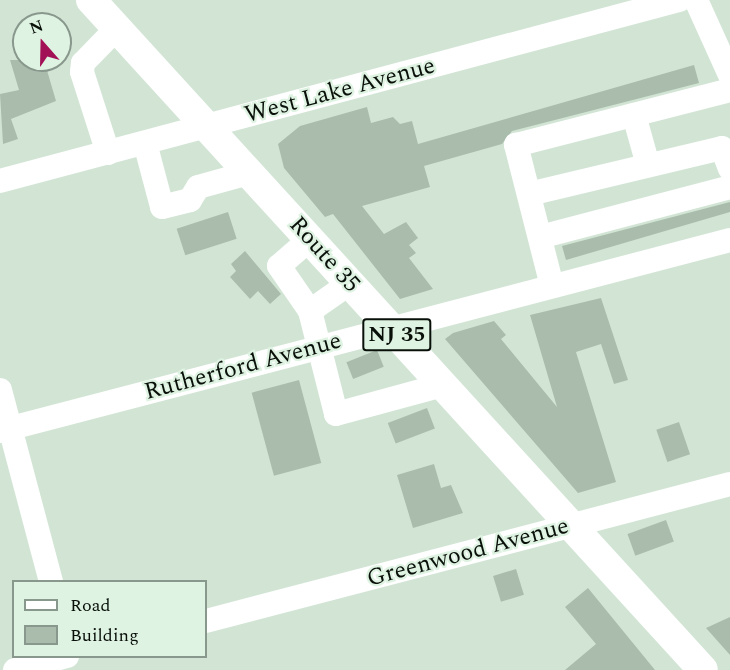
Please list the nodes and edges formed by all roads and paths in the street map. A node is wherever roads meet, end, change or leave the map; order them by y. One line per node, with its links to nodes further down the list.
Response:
1 (92, 0): 4 (main road, Route 35 / NJ 35)
2 (679, 0): 8 (street, West Lake Avenue)
3 (696, 0): 5 (street)
4 (117, 28): 8 (main road, Route 35 / NJ 35); 10 (street)
5 (730, 75)
6 (730, 90): 7 (street)
7 (634, 115): 11 (street); 16 (street)
8 (207, 127): 9 (street, West Lake Avenue); 13 (main road, Route 35 / NJ 35)
9 (145, 143): 10 (street, West Lake Avenue); 13 (street)
10 (108, 153): 14 (street, West Lake Avenue)
11 (648, 165): 12 (street); 16 (street)
12 (730, 169)
13 (249, 173): 18 (main road, Route 35 / NJ 35)
14 (0, 181)
15 (730, 187): 17 (street)
16 (529, 194): 17 (street)
17 (540, 237): 21 (street)
18 (310, 239): 20 (main road, Route 35 / NJ 35); 22 (street)
19 (730, 240): 21 (street, Rutherford Avenue)
20 (350, 283): 22 (street); 23 (main road, Route 35 / NJ 35)
21 (552, 286): 23 (street, Rutherford Avenue)
22 (310, 311): 24 (street)
23 (391, 328): 24 (street, Rutherford Avenue); 25 (main road, Route 35 / NJ 35)
24 (319, 347): 25 (street); 27 (street, Rutherford Avenue)
25 (443, 385): 29 (main road, Route 35 / NJ 35)
26 (0, 390): 27 (street)
27 (5, 429): 30 (street)
28 (730, 484): 29 (street, Greenwood Avenue)
29 (571, 526): 31 (street, Greenwood Avenue); 34 (main road, Route 35 / NJ 35)
30 (50, 580)
31 (207, 621)
32 (65, 658): 33 (street)
33 (15, 670)
34 (703, 670)

